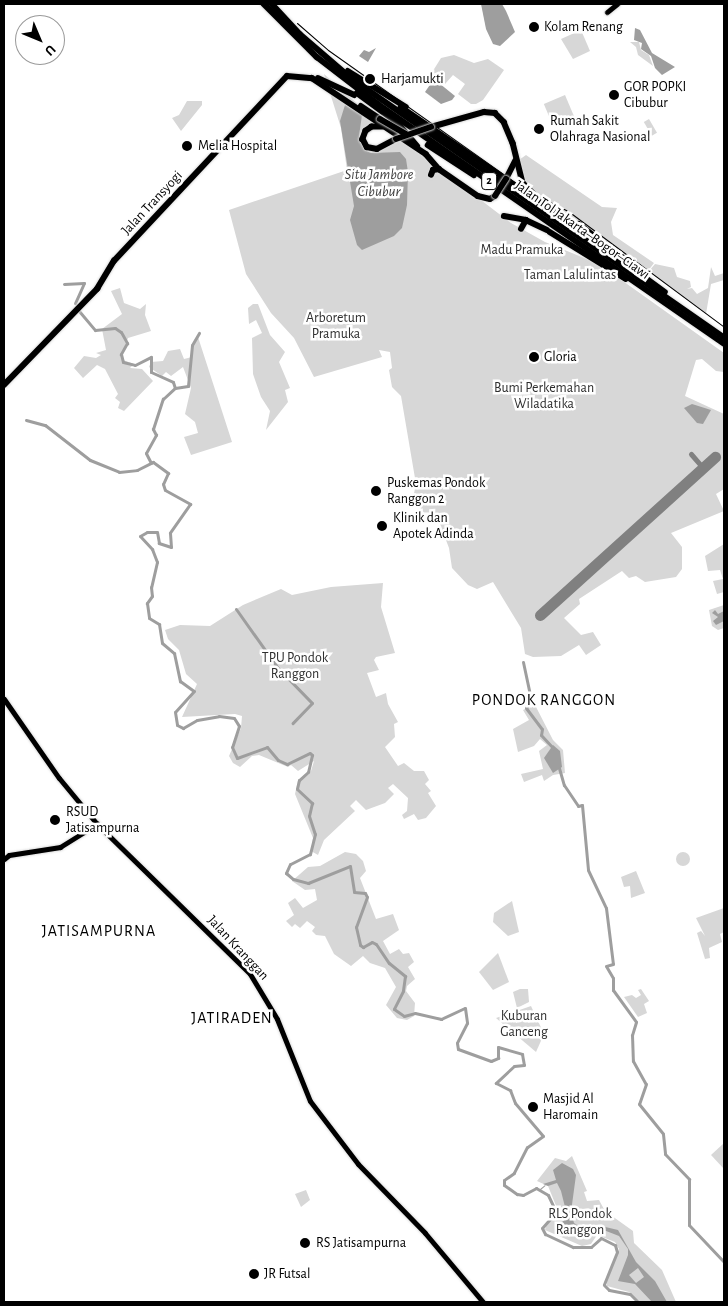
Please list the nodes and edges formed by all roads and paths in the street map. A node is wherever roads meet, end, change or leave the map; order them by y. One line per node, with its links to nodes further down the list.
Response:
1 (264, 4): 6 (highway, Jalan Tol Jakarta–Bogor–Ciawi / 2)
2 (272, 4): 5 (highway, Jalan Tol Jakarta–Bogor–Ciawi / 2)
3 (617, 4): 4 (main road)
4 (607, 12)
5 (319, 52): 14 (highway); 29 (highway, Jalan Tol Jakarta–Bogor–Ciawi / 2)
6 (334, 71): 13 (highway); 16 (highway, Jalan Tol Jakarta–Bogor–Ciawi / 2)
7 (318, 78): 8 (highway, Jalan Transyogi); 9 (highway); 11 (highway, Jalan Transyogi)
8 (338, 93): 11 (highway, Jalan Transyogi); 12 (highway, Jalan Transyogi); 15 (highway, Jalan Transyogi)
9 (354, 95)
10 (401, 107): 23 (highway)
11 (252, 108): 32 (highway, Jalan Transyogi)
12 (373, 114): 13 (highway); 17 (highway, Jalan Transyogi, bridge)
13 (387, 115): 19 (highway)
14 (443, 123): 17 (highway, bridge); 18 (highway)
15 (383, 126): 17 (highway, bridge); 19 (highway, Jalan Transyogi)
16 (414, 128): 22 (highway, Jalan Tol Jakarta–Bogor–Ciawi / 2); 22 (highway)
17 (408, 134)
18 (516, 149): 20 (highway, Jalan Transyogi, bridge); 23 (highway)
19 (426, 154): 20 (highway, Jalan Transyogi)
20 (439, 169): 21 (highway)
21 (431, 175)
22 (502, 190): 29 (highway, Jalan Tol Jakarta–Bogor–Ciawi / 2)
23 (556, 212): 26 (highway)
24 (504, 216): 25 (highway)
25 (526, 220): 27 (highway); 29 (highway)
26 (576, 224): 28 (highway); 28 (highway)
27 (521, 229)
28 (653, 282): 29 (highway)
29 (688, 315): 30 (highway, Jalan Tol Jakarta–Bogor–Ciawi / 2); 31 (highway, Jalan Tol Jakarta–Bogor–Ciawi / 2)
30 (724, 337)
31 (724, 344)
32 (4, 383)
33 (4, 699): 34 (main road, Jalan Kranggan)
34 (96, 824): 35 (main road); 36 (main road, Jalan Kranggan)
35 (4, 859)
36 (483, 1302)

